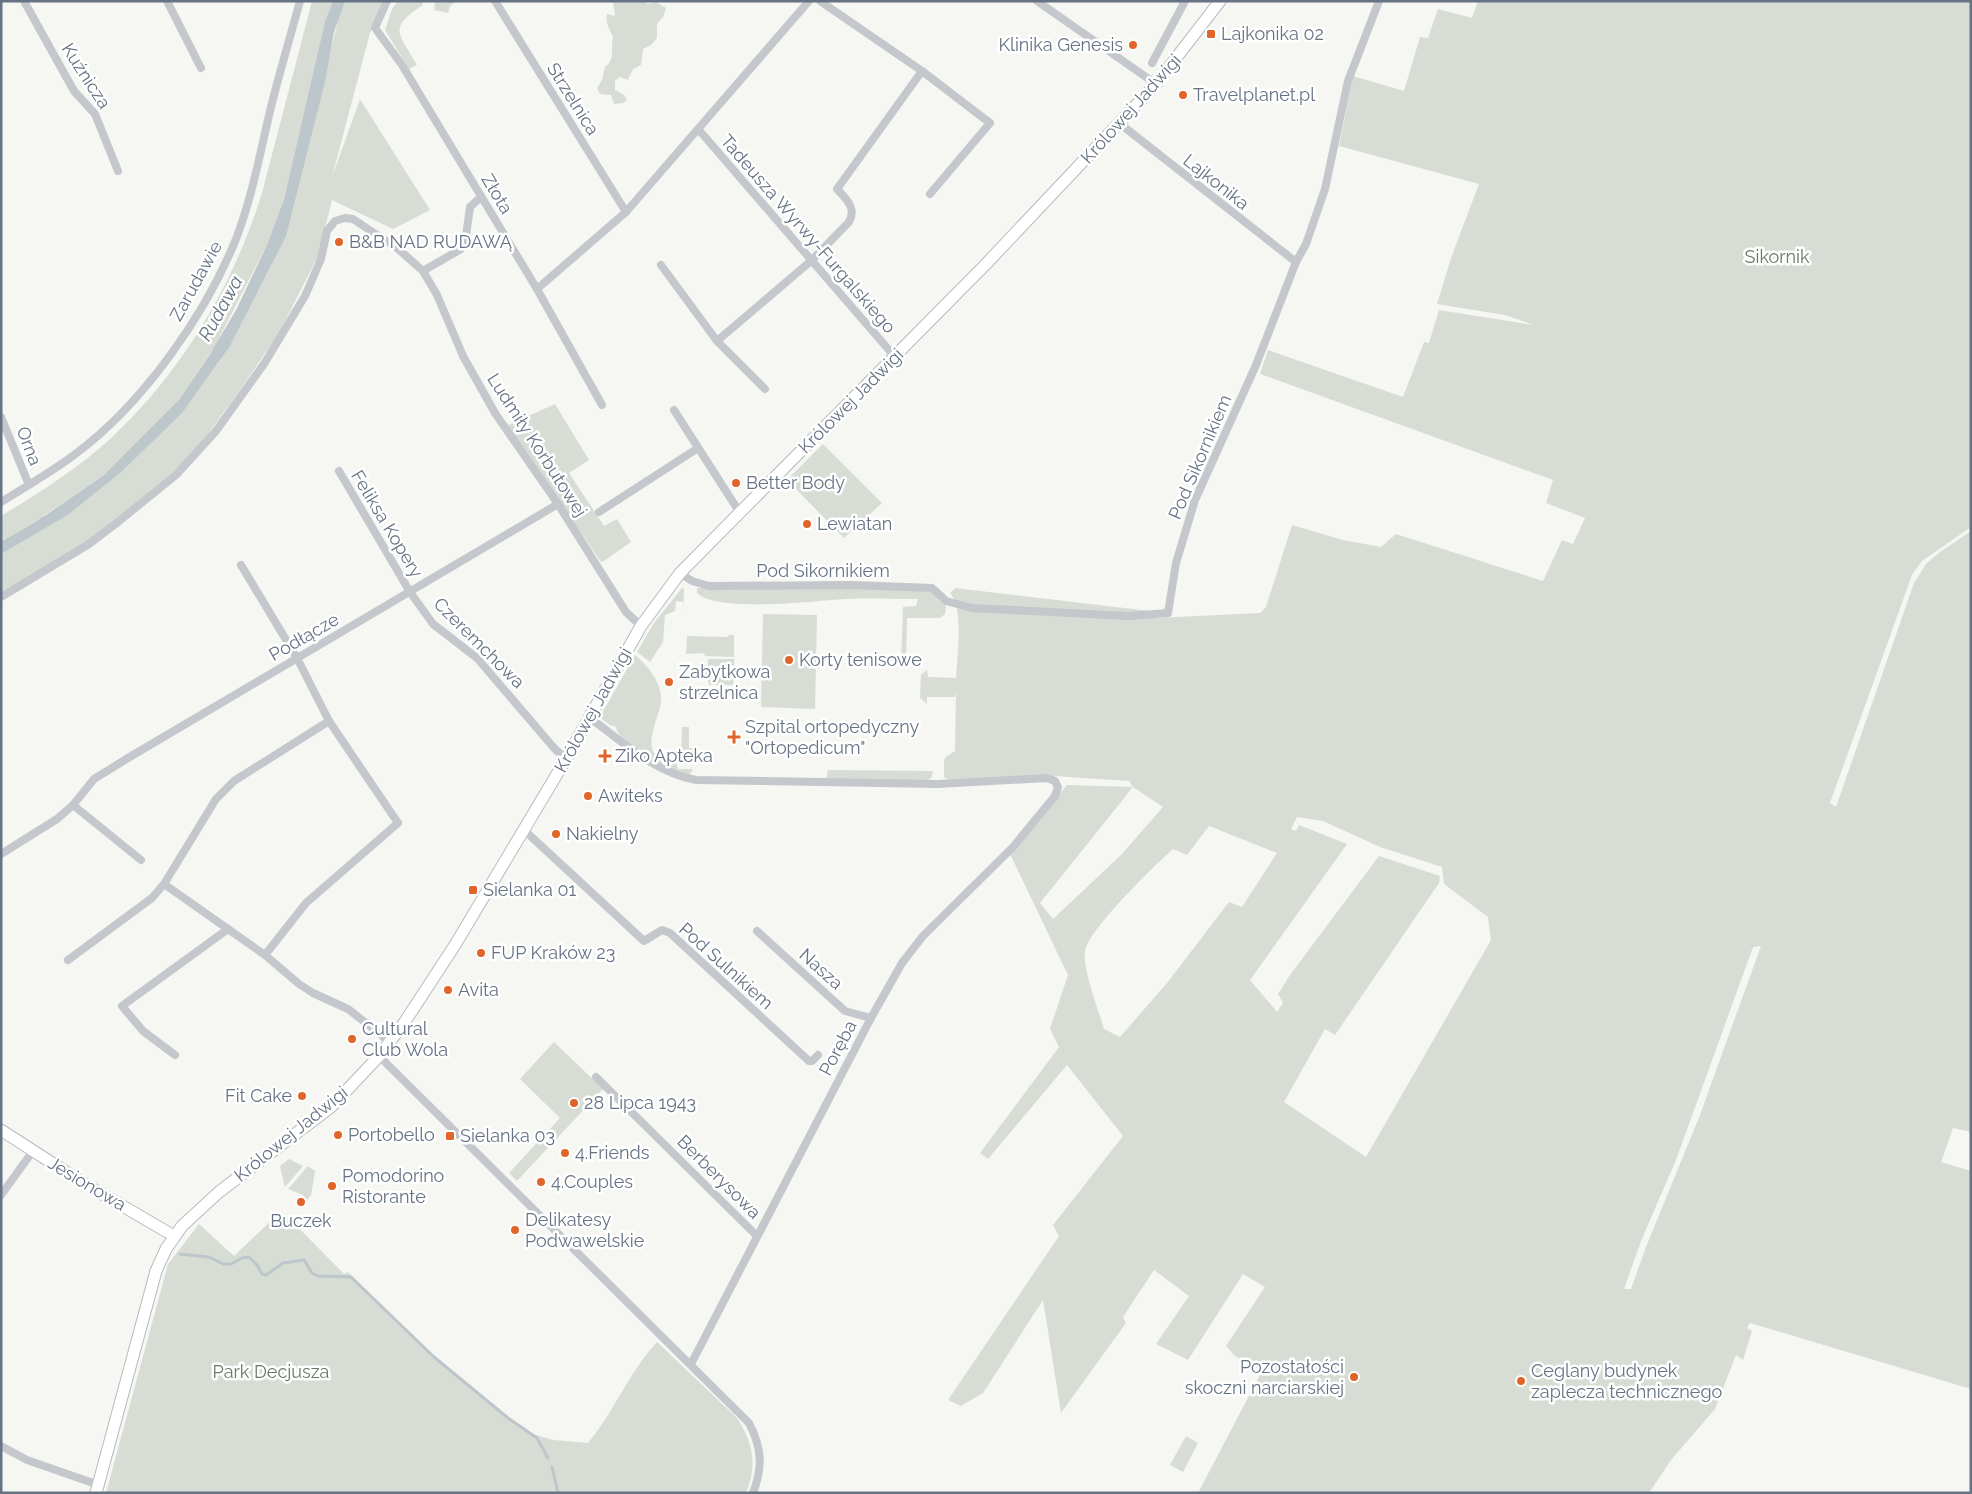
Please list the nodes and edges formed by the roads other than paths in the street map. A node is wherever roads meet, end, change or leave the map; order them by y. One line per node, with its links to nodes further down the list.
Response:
1 (24, 1): 18 (street, Kuźnicza)
2 (167, 1): 13 (street)
3 (300, 1): 35 (street, Zarudawie)
4 (387, 1): 20 (street, Złota)
5 (494, 1): 21 (street, Strzelnica)
6 (810, 1): 17 (street)
7 (820, 1): 14 (street)
8 (1037, 1): 15 (street)
9 (1185, 1): 12 (street)
10 (1220, 1): 15 (street, Królowej Jadwigi)
11 (1379, 1): 23 (street, Pod Sikornikiem)
12 (1152, 63)
13 (201, 68)
14 (922, 71): 19 (street); 22 (street)
15 (1156, 84): 16 (street, Królowej Jadwigi)
16 (1119, 123): 23 (street, Lajkonika); 28 (street, Królowej Jadwigi)
17 (699, 130): 21 (street); 22 (street, Tadeusza Wyrwy-Furgalskiego)
18 (118, 171)
19 (930, 194)
20 (481, 197): 25 (street); 26 (street, Złota)
21 (626, 212): 26 (street)
22 (812, 260): 27 (street); 28 (street, Tadeusza Wyrwy-Furgalskiego)
23 (1296, 262): 41 (street, Pod Sikornikiem)
24 (661, 265): 27 (street)
25 (423, 271): 37 (street, Ludmiły Korbutowej); 43 (street, Ludmiły Korbutowej)
26 (537, 289): 30 (street, Złota)
27 (717, 341): 29 (street)
28 (895, 357): 39 (street, Królowej Jadwigi)
29 (765, 389)
30 (602, 405)
31 (674, 410): 33 (street)
32 (1, 417): 35 (street, Orna)
33 (698, 448): 38 (street); 39 (street)
34 (339, 470): 42 (street, Feliksa Kopery)
35 (29, 486): 36 (street, Zarudawie)
36 (1, 502)
37 (558, 504): 42 (street, Podłącze); 44 (street, Ludmiły Korbutowej)
38 (599, 512)
39 (740, 513): 41 (street, Królowej Jadwigi)
40 (241, 565): 45 (street)
41 (680, 573): 44 (street, Królowej Jadwigi)
42 (410, 592): 45 (street, Podłącze); 48 (street, Czeremchowa)
43 (1, 597)
44 (641, 626): 46 (street, Królowej Jadwigi)
45 (297, 658): 47 (street); 49 (street, Podłącze)
46 (590, 718): 48 (street, Królowej Jadwigi); 58 (street, Poręba)
47 (329, 721): 53 (street); 56 (street)
48 (566, 759): 50 (street, Królowej Jadwigi)
49 (73, 805): 51 (street, Podłącze); 52 (street)
50 (524, 830): 59 (street, Królowej Jadwigi); 61 (street, Pod Sulnikiem)
51 (1, 854)
52 (141, 860)
53 (164, 884): 54 (street); 57 (street)
54 (228, 929): 56 (street); 60 (street)
55 (758, 930): 58 (street, Nasza)
56 (265, 955): 59 (street)
57 (68, 960)
58 (871, 1018): 68 (street, Poręba)
59 (390, 1042): 62 (street, Królowej Jadwigi)
60 (175, 1055)
61 (818, 1055)
62 (379, 1056): 67 (street, Królowej Jadwigi); 69 (street)
63 (596, 1077): 68 (street, Berberysowa)
64 (1, 1130): 65 (street, Jesionowa)
65 (33, 1151): 66 (street); 67 (street, Jesionowa)
66 (1, 1195)
67 (174, 1236): 71 (street, Królowej Jadwigi)
68 (757, 1236): 69 (street, Poręba)
69 (691, 1364): 72 (street)
70 (1, 1446): 71 (street)
71 (98, 1489)
72 (753, 1493)

